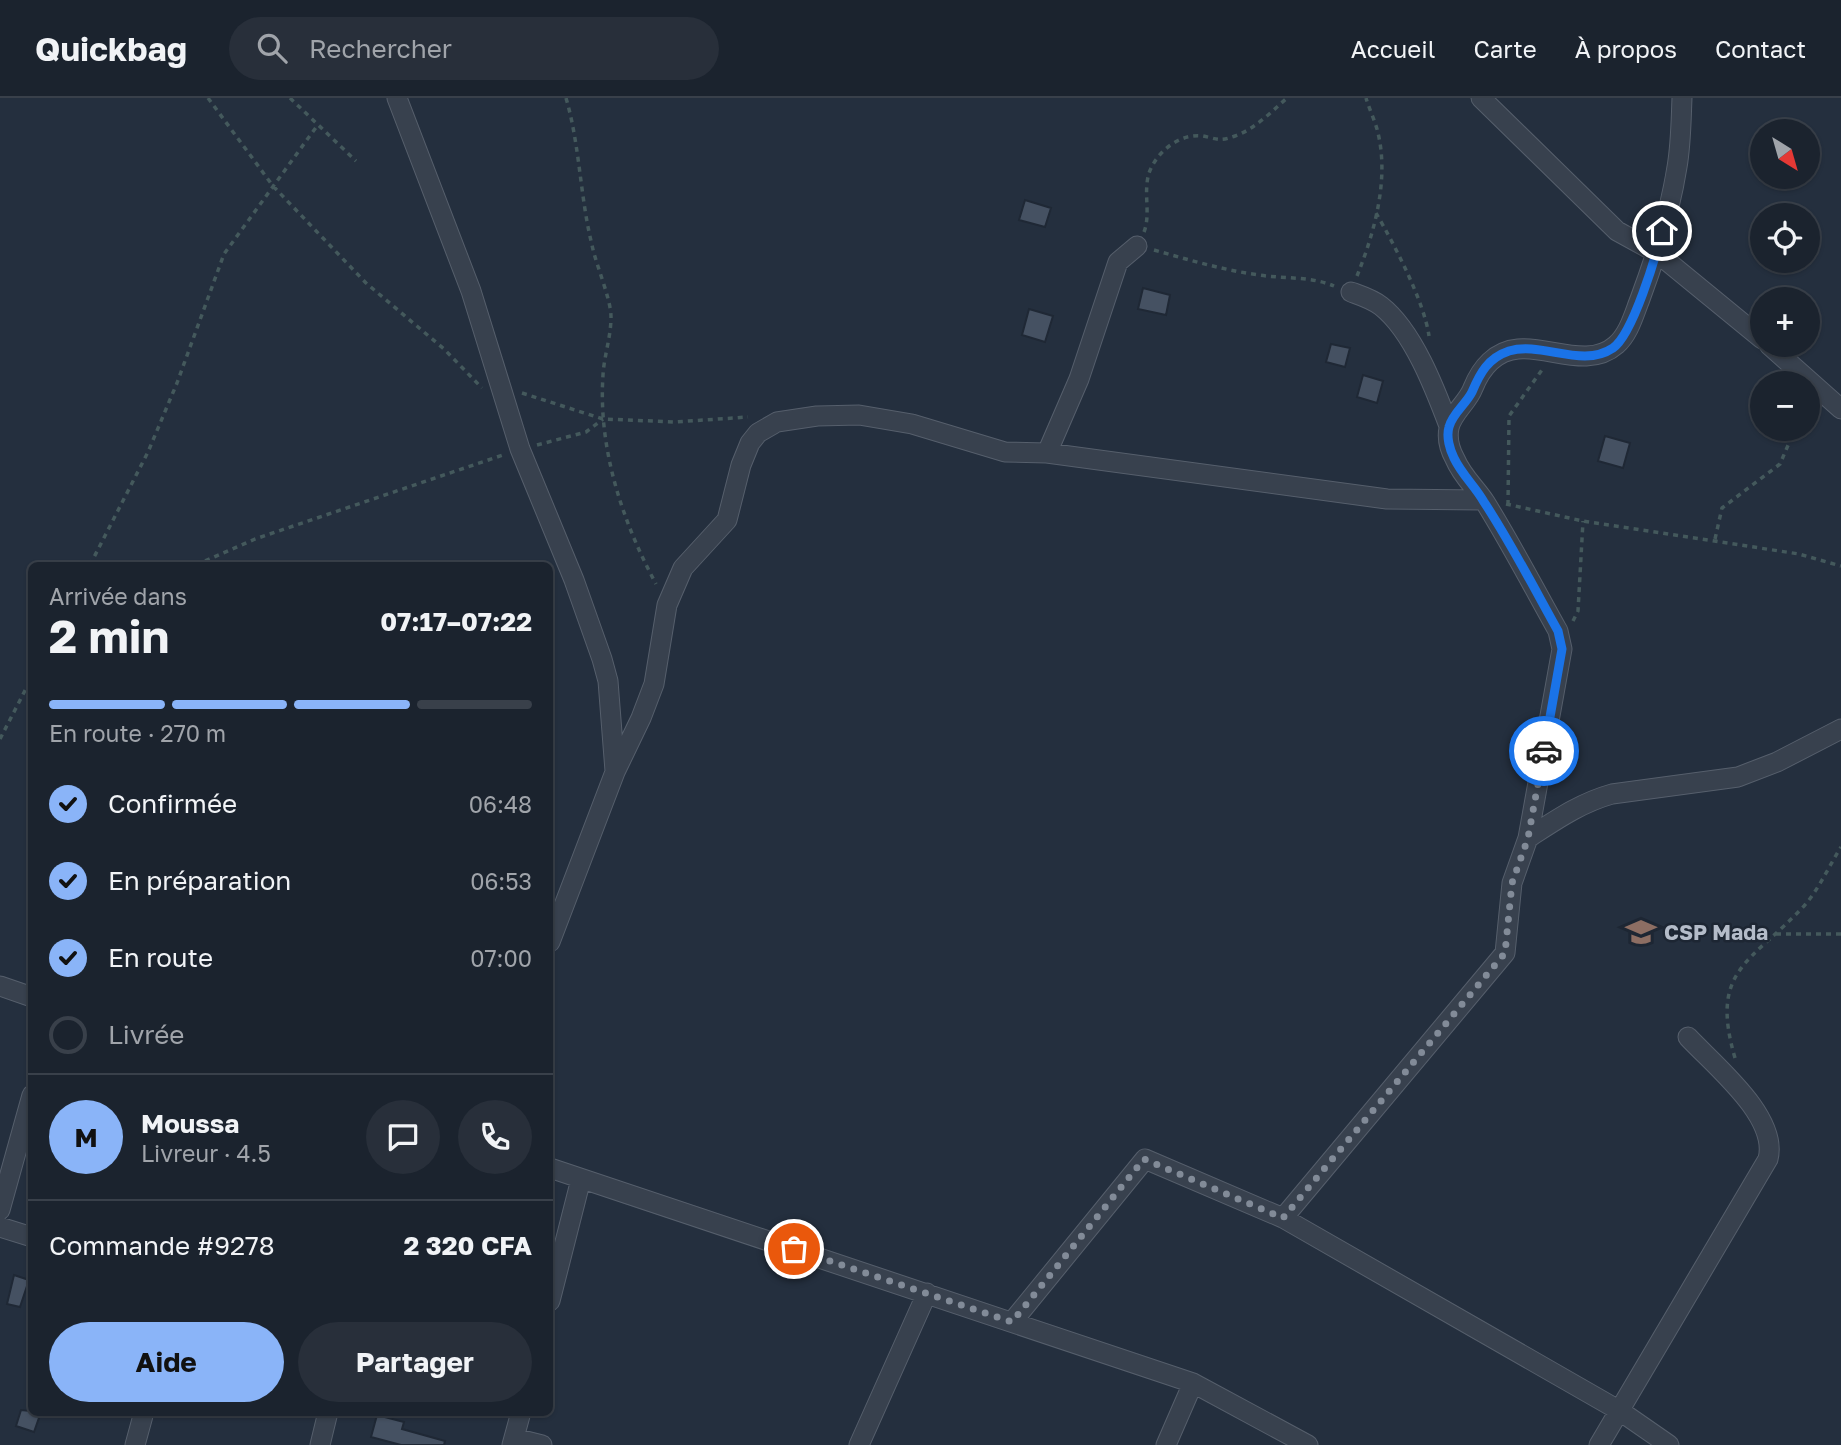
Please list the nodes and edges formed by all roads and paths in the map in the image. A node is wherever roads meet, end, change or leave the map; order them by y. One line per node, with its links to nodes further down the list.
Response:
1 (208, 98): 11 (path)
2 (290, 98): 9 (path)
3 (397, 98): 21 (street)
4 (566, 98): 23 (path)
5 (1287, 98): 13 (path)
6 (1366, 98): 12 (path)
7 (1481, 98): 14 (street)
8 (1682, 98): 14 (street)
9 (317, 126): 10 (path); 11 (path)
10 (356, 161)
11 (274, 186): 20 (path); 34 (path)
12 (1376, 213): 15 (path); 17 (path)
13 (1137, 246): 15 (path); 28 (street)
14 (1657, 253): 16 (street); 18 (street)
15 (1351, 292): 25 (street)
16 (1750, 328)
17 (1430, 344)
18 (1553, 354): 25 (street); 30 (path)
19 (1782, 357): 22 (street)
20 (474, 380): 21 (path); 21 (path)
21 (494, 392): 23 (path); 27 (street)
22 (1841, 409)
23 (603, 419): 24 (path); 27 (path); 37 (path)
24 (777, 422): 28 (street); 37 (street)
25 (1449, 426): 29 (street)
26 (1791, 441): 33 (path)
27 (520, 449): 35 (path); 42 (street)
28 (1047, 453): 29 (street)
29 (1483, 500): 30 (path); 38 (street)
30 (1507, 504): 31 (path); 32 (path)
31 (1510, 516)
32 (1583, 521): 33 (path); 38 (path)
33 (1714, 540): 36 (path)
34 (92, 562)
35 (203, 562)
36 (1841, 566)
37 (667, 605): 42 (street)
38 (1562, 649): 43 (street)
39 (28, 685): 41 (path)
40 (1841, 729): 43 (street)
41 (0, 740)
42 (615, 772): 45 (street)
43 (1528, 838): 56 (street)
44 (1841, 847): 46 (path)
45 (553, 934)
46 (1774, 934): 47 (path); 51 (path)
47 (1841, 934)
48 (0, 986): 49 (street)
49 (28, 996)
50 (1688, 1038): 63 (street)
51 (1736, 1064)
52 (28, 1109): 55 (street)
53 (553, 1169): 54 (street)
54 (581, 1179): 59 (street); 60 (street)
55 (0, 1210)
56 (1283, 1218): 61 (street); 63 (street)
57 (0, 1227): 58 (street)
58 (28, 1236)
59 (553, 1289)
60 (927, 1293): 61 (street); 71 (street)
61 (1012, 1322): 62 (street)
62 (1192, 1382): 72 (street); 73 (street)
63 (1620, 1411): 74 (street); 75 (street)
64 (143, 1416): 68 (street)
65 (327, 1416): 69 (street)
66 (520, 1416): 67 (street)
67 (513, 1442): 70 (street)
68 (135, 1445)
69 (320, 1445)
70 (542, 1445)
71 (859, 1445)
72 (1166, 1445)
73 (1308, 1445)
74 (1599, 1445)
75 (1669, 1445)

